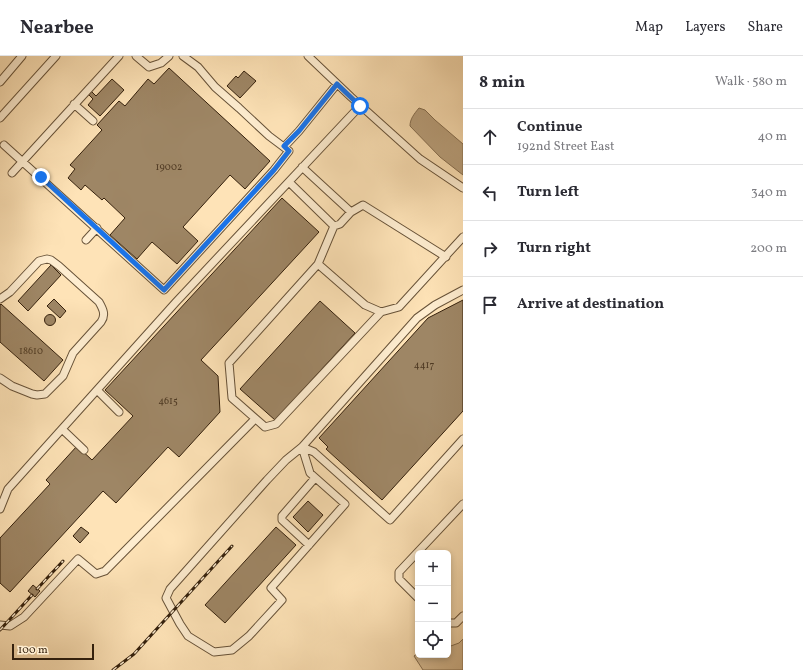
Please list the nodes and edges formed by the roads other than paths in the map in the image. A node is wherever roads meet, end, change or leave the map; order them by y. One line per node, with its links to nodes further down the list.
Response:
1 (22, 56): 8 (street)
2 (56, 56): 12 (street)
3 (119, 56): 10 (street)
4 (136, 56): 5 (street)
5 (168, 56)
6 (183, 56): 15 (street)
7 (308, 56): 9 (street)
8 (0, 82)
9 (337, 84): 11 (street); 15 (street)
10 (74, 104): 13 (street); 16 (street)
11 (360, 106): 17 (street); 20 (street)
12 (0, 118)
13 (92, 121)
14 (4, 144): 16 (street)
15 (284, 146): 23 (street)
16 (22, 161): 18 (street); 23 (street)
17 (302, 167): 19 (street); 21 (street)
18 (12, 173)
19 (288, 182): 22 (street); 32 (street)
20 (463, 188)
21 (351, 212): 22 (street); 26 (street)
22 (334, 226): 27 (street)
23 (97, 228): 25 (street)
24 (463, 237): 26 (street)
25 (86, 240)
26 (446, 257): 30 (street)
27 (318, 264): 30 (street); 34 (street)
28 (463, 290): 37 (street)
29 (0, 299): 31 (street)
30 (381, 312): 34 (street)
31 (0, 378)
32 (97, 390): 33 (street); 35 (street)
33 (120, 412)
34 (255, 419): 46 (street)
35 (62, 429): 38 (street); 41 (street)
36 (463, 439): 37 (street)
37 (302, 447): 39 (street); 42 (street)
38 (84, 450)
39 (315, 478): 42 (street); 42 (street)
40 (463, 504): 43 (street)
41 (0, 509)
42 (309, 545)
43 (415, 595)
44 (463, 616): 45 (street)
45 (451, 623)
46 (0, 625)

